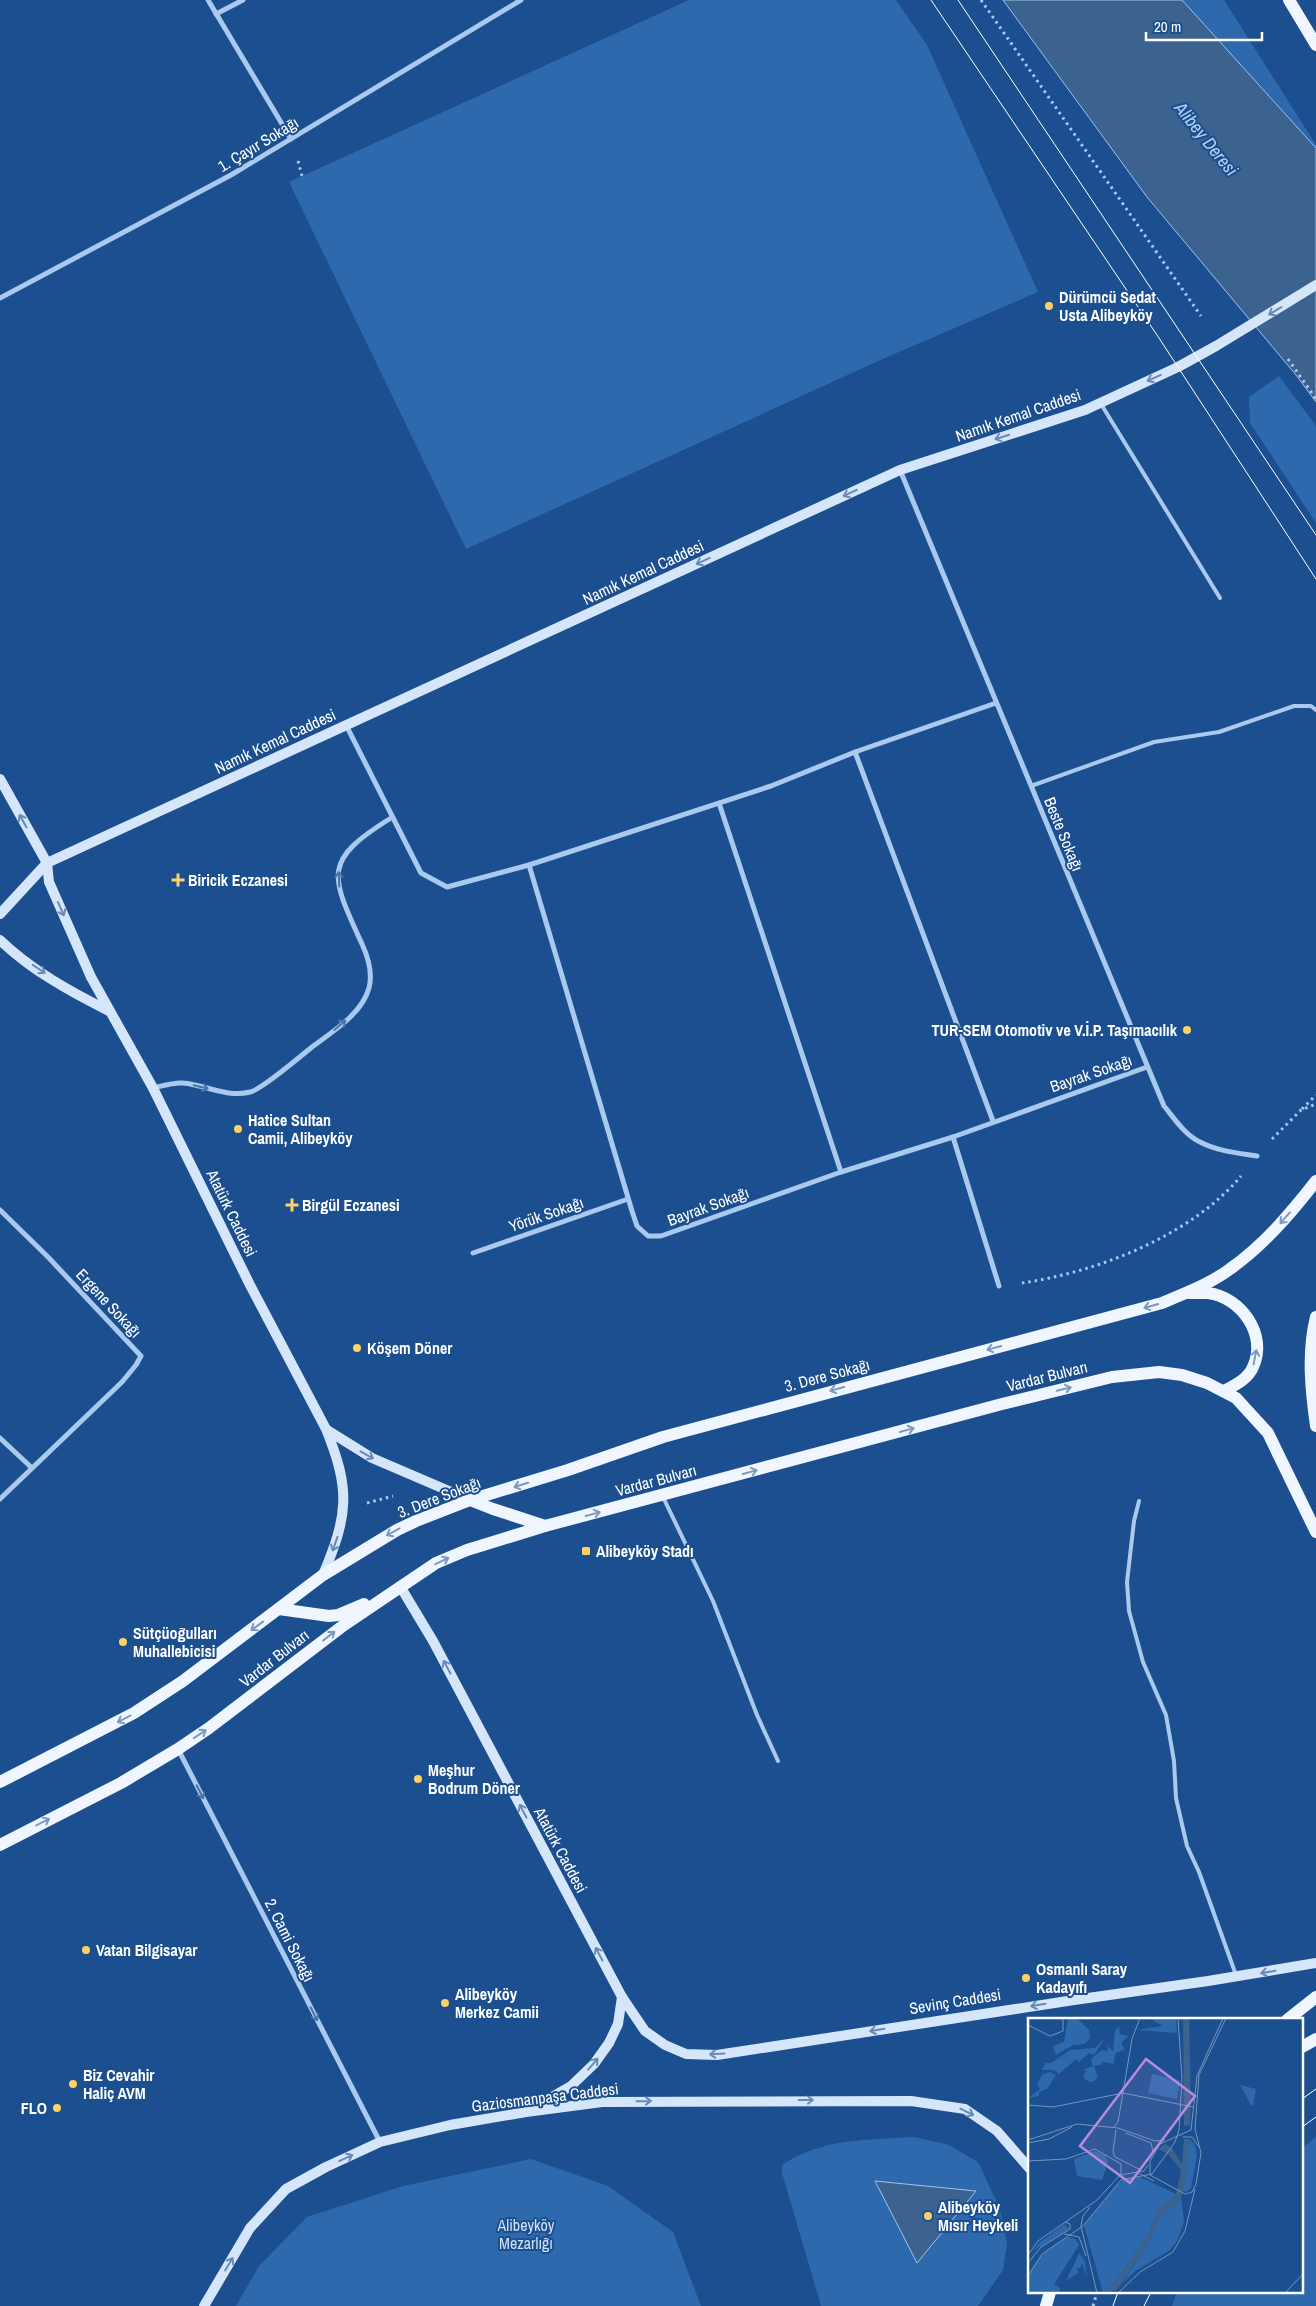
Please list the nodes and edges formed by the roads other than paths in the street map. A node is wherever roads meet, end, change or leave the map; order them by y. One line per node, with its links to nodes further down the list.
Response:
1 (208, 0): 5 (street)
2 (243, 0): 5 (street)
3 (521, 0): 7 (street, 1. Çayır Sokağı)
4 (1289, 0): 6 (main road)
5 (216, 14): 7 (street)
6 (1316, 45)
7 (291, 139): 9 (street, 1. Çayır Sokağı)
8 (1316, 285): 10 (main road, Namık Kemal Caddesi, one-way to 10)
9 (0, 298)
10 (1100, 402): 11 (main road, Namık Kemal Caddesi, one-way to 11); 12 (lane)
11 (900, 470): 13 (street, Beste Sokağı); 15 (main road, Namık Kemal Caddesi, one-way to 15)
12 (1220, 598)
13 (996, 703): 16 (street); 18 (street, Beste Sokağı)
14 (1316, 710): 18 (lane)
15 (346, 725): 20 (street); 21 (main road, Namık Kemal Caddesi)
16 (855, 752): 19 (street); 28 (street)
17 (0, 779): 21 (main road, Atatürk Caddesi, one-way to 17)
18 (1031, 786): 26 (street, Beste Sokağı)
19 (719, 803): 22 (street); 31 (street)
20 (391, 818): 22 (street); 27 (street, one-way to 20)
21 (47, 862): 23 (main road, Namık Kemal Caddesi); 25 (main road, Atatürk Caddesi, one-way to 25)
22 (529, 865): 33 (street, Bayrak Sokağı)
23 (0, 914)
24 (0, 940): 25 (main road, one-way to 25)
25 (109, 1011): 27 (main road, Atatürk Caddesi)
26 (1147, 1067): 28 (street, Bayrak Sokağı); 30 (street, Beste Sokağı)
27 (153, 1088): 41 (main road, Atatürk Caddesi)
28 (993, 1121): 29 (street, Bayrak Sokağı)
29 (952, 1136): 31 (street, Bayrak Sokağı); 36 (street)
30 (1257, 1156)
31 (841, 1172): 33 (street, Bayrak Sokağı)
32 (1316, 1181): 37 (main road, 3. Dere Sokağı, one-way to 37)
33 (628, 1199): 35 (street, Yörük Sokağı)
34 (0, 1210): 43 (street, Ergene Sokağı)
35 (473, 1253)
36 (999, 1286)
37 (1185, 1293): 39 (main road, one-way to 37); 46 (main road, 3. Dere Sokağı, one-way to 46)
38 (1316, 1317): 40 (main road)
39 (1224, 1391): 44 (main road, Vardar Bulvarı, one-way to 39); 49 (main road, Vardar Bulvarı)
40 (1316, 1426)
41 (326, 1429): 46 (main road, Atatürk Caddesi, one-way to 46); 50 (main road, Atatürk Caddesi, one-way to 50)
42 (0, 1438): 43 (street)
43 (32, 1468): 45 (street, Ergene Sokağı)
44 (662, 1495): 48 (main road, Vardar Bulvarı, one-way to 44); 54 (lane)
45 (0, 1499)
46 (470, 1500): 48 (main road); 50 (main road, 3. Dere Sokağı, one-way to 50)
47 (1140, 1501): 58 (lane)
48 (546, 1526): 51 (main road, Vardar Bulvarı, one-way to 48)
49 (1316, 1532)
50 (323, 1575): 52 (main road)
51 (400, 1586): 52 (main road); 53 (main road, Vardar Bulvarı, one-way to 51); 59 (main road, Atatürk Caddesi, one-way to 51)
52 (280, 1609): 55 (main road, one-way to 55)
53 (178, 1749): 56 (main road, Vardar Bulvarı, one-way to 53); 65 (street, 2. Cami Sokağı, one-way to 65)
54 (778, 1761)
55 (1, 1780)
56 (0, 1845)
57 (1316, 1963): 58 (main road, Sevinç Caddesi, one-way to 58)
58 (1237, 1977): 59 (main road, Sevinç Caddesi, one-way to 59)
59 (622, 1997): 64 (main road, one-way to 59)
60 (1316, 1997): 61 (main road)
61 (1289, 2018)
62 (1316, 2039): 63 (main road)
63 (1304, 2046)
64 (526, 2112): 65 (main road, Gaziosmanpaşa Caddesi); 66 (main road, Gaziosmanpaşa Caddesi, one-way to 66)
65 (380, 2142): 67 (main road, Gaziosmanpaşa Caddesi, one-way to 65)
66 (1028, 2167)
67 (204, 2306)

